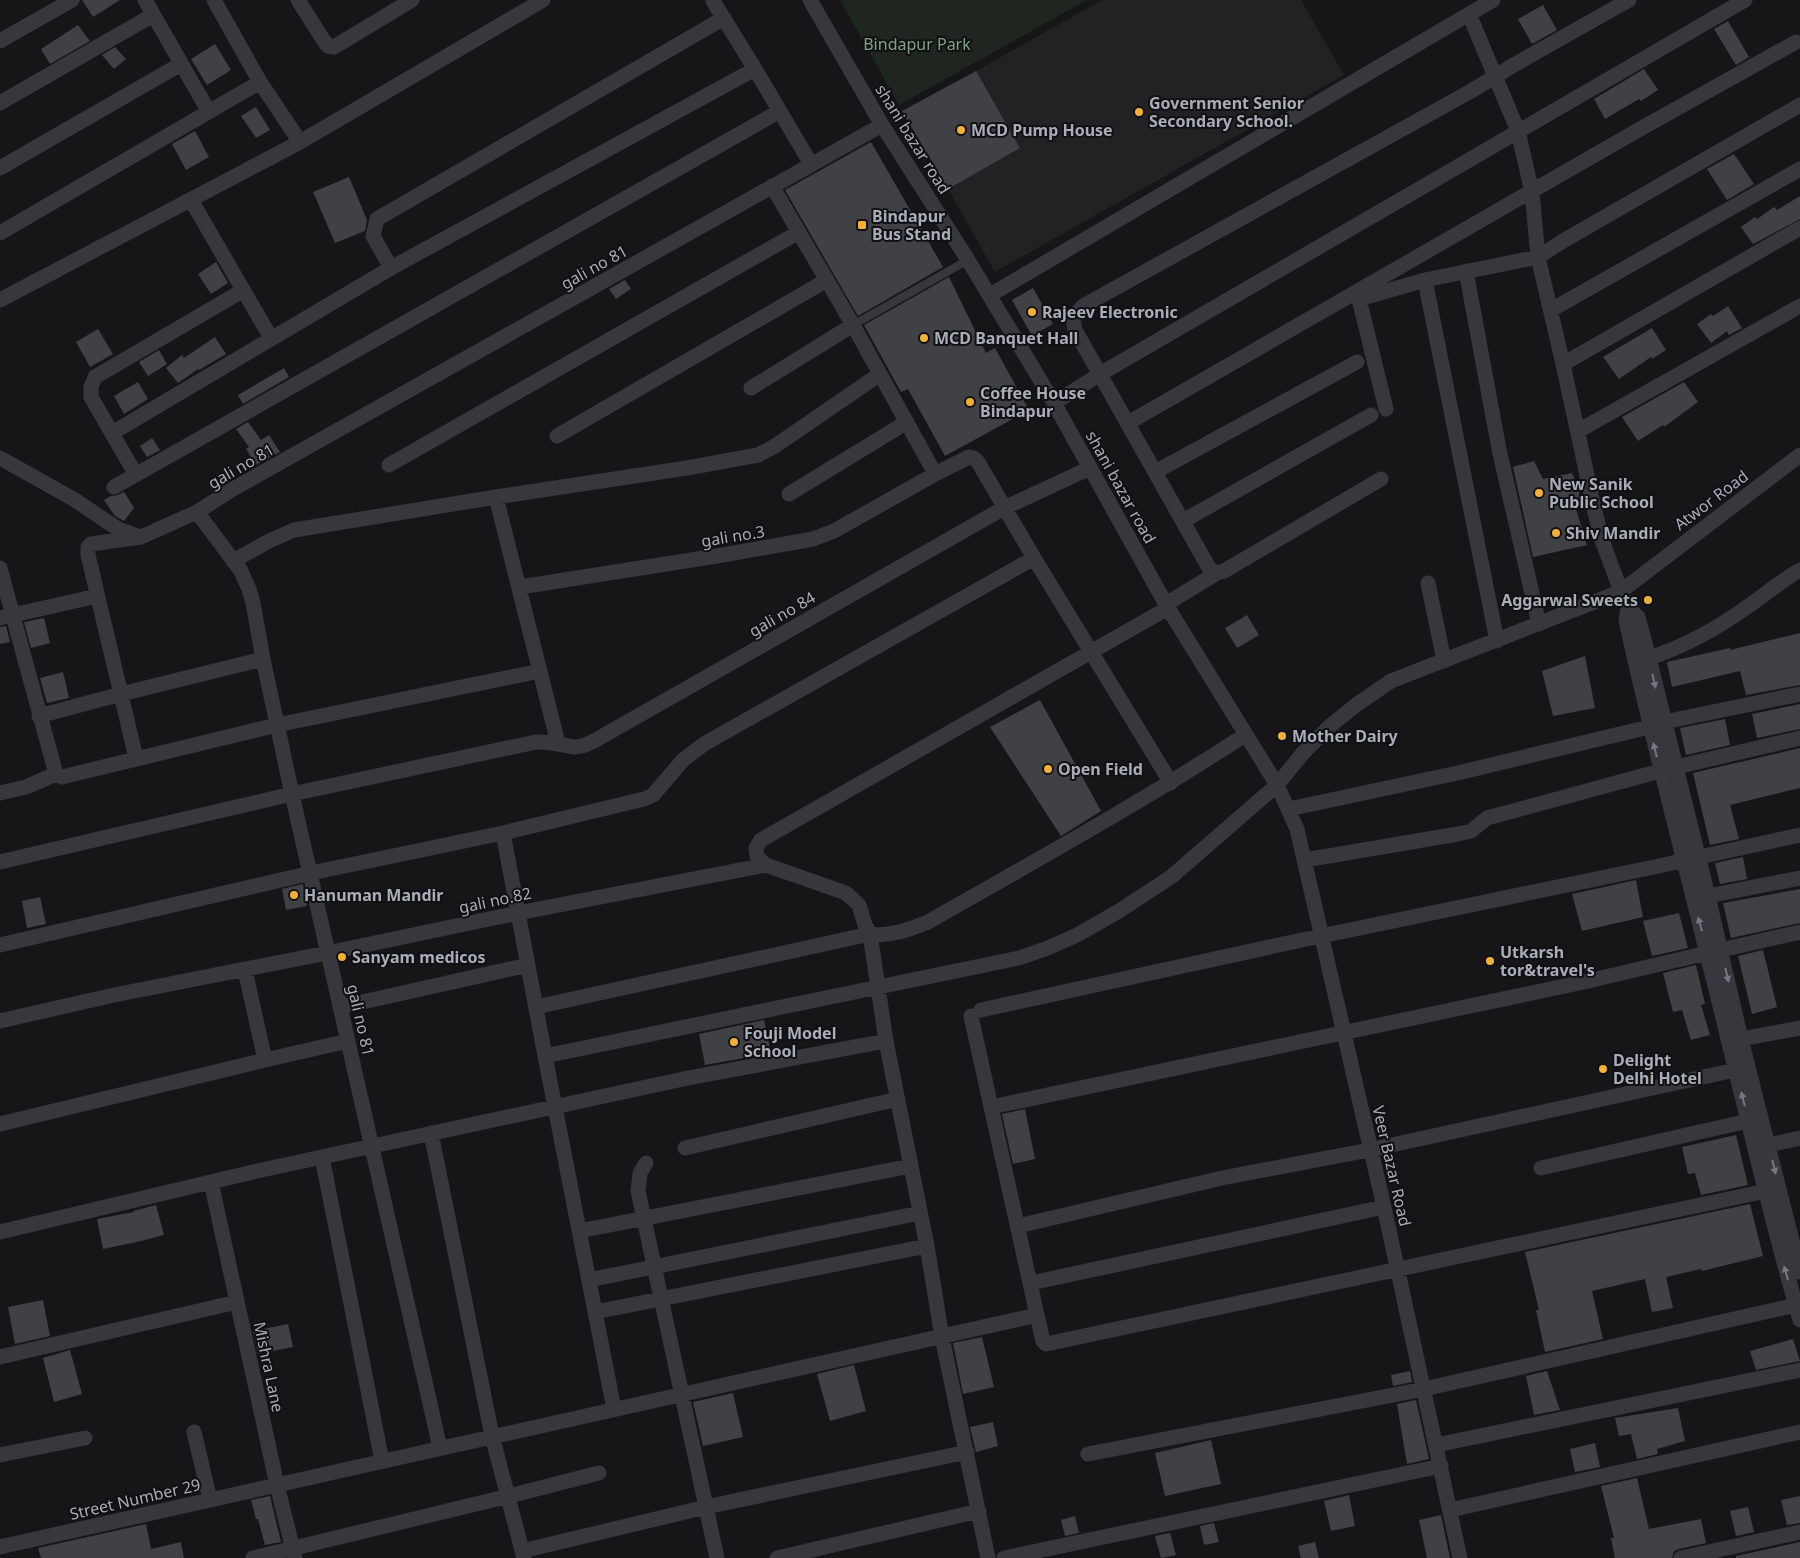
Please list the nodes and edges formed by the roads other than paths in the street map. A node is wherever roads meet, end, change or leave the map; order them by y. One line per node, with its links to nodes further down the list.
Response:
1 (72, 0): 15 (street)
2 (145, 0): 13 (street)
3 (214, 0): 20 (street)
4 (298, 0): 5 (street)
5 (412, 0)
6 (543, 0): 27 (street)
7 (810, 0): 25 (street, shani bazar road)
8 (1493, 0): 12 (street)
9 (1629, 0): 19 (street)
10 (1745, 0): 26 (street)
11 (713, 1): 14 (street)
12 (1470, 14): 19 (street); 44 (street)
13 (153, 15): 17 (street); 21 (street)
14 (724, 18): 18 (street); 39 (street)
15 (0, 41)
16 (1796, 42): 32 (street)
17 (182, 64): 24 (street); 29 (street)
18 (755, 69): 23 (street); 39 (street)
19 (1495, 76): 26 (street); 53 (street)
20 (260, 82): 24 (street); 27 (street)
21 (0, 103)
22 (1800, 105): 37 (street)
23 (780, 111): 28 (street); 69 (street)
24 (209, 112): 36 (street)
25 (882, 125): 28 (street, gali no 81); 38 (street, shani bazar road)
26 (1518, 131): 32 (street); 53 (street)
27 (300, 142): 33 (street)
28 (811, 164): 31 (street, gali no 81)
29 (0, 168)
30 (1800, 169): 47 (street)
31 (772, 186): 35 (street); 75 (street, gali no 81)
32 (1532, 192): 37 (street); 59 (street)
33 (191, 200): 43 (street); 45 (street)
34 (1800, 228): 51 (street)
35 (799, 232): 41 (street); 65 (street)
36 (0, 233)
37 (1538, 257): 40 (street); 47 (street)
38 (968, 260): 44 (street, shani bazar road); 48 (lane)
39 (391, 268): 49 (street)
40 (1466, 271): 42 (street); 90 (street)
41 (827, 280): 48 (street); 62 (street)
42 (1425, 280): 56 (street); 91 (street)
43 (242, 291): 49 (street); 61 (street)
44 (990, 296): 55 (street, shani bazar road)
45 (0, 300)
46 (1800, 306): 60 (street)
47 (1551, 310): 51 (street)
48 (853, 325): 52 (street); 54 (street)
49 (271, 338): 61 (street)
50 (1357, 362): 67 (street)
51 (1563, 364): 60 (street)
52 (880, 374): 58 (street); 73 (street)
53 (1100, 374): 55 (street); 59 (street)
54 (751, 388)
55 (1054, 402): 66 (street, shani bazar road)
56 (1386, 409)
57 (1371, 415): 76 (street)
58 (907, 422): 68 (street); 72 (street)
59 (1128, 423): 67 (street)
60 (1578, 431): 85 (street)
61 (112, 434): 69 (street)
62 (557, 436)
63 (1800, 455): 85 (street, Atwor Road)
64 (0, 458): 77 (street)
65 (389, 466)
66 (1090, 468): 74 (street, gali no 84); 87 (street, shani bazar road)
67 (1155, 472): 76 (street)
68 (937, 473): 74 (street, gali no.3); 84 (street, gali no.3)
69 (136, 475): 71 (street)
70 (1381, 479): 82 (street)
71 (114, 487)
72 (788, 494)
73 (496, 497): 79 (street); 84 (street)
74 (1004, 508): 78 (street); 104 (street, gali no 84)
75 (197, 512): 77 (street); 79 (street, gali no 81)
76 (1183, 521): 82 (street)
77 (141, 537): 86 (street)
78 (1034, 558): 92 (street); 114 (street)
79 (233, 561): 94 (street, gali no 81)
80 (0, 568): 89 (street)
81 (1800, 570): 93 (street)
82 (1217, 573): 87 (street)
83 (1428, 583): 95 (street)
84 (520, 587): 96 (street)
85 (1620, 592): 88 (street); 90 (street, Atwor Road)
86 (97, 596): 89 (street); 97 (street)
87 (1167, 606): 92 (street); 102 (street, shani bazar road)
88 (1628, 608): 93 (street); 100 (street)
89 (6, 617): 99 (street)
90 (1539, 624): 91 (street, Atwor Road)
91 (1497, 640): 95 (street, Atwor Road)
92 (1090, 652): 109 (street); 119 (street)
93 (1649, 658): 100 (street, one-way to 100)
94 (263, 659): 97 (street); 101 (street, gali no 81)
95 (1444, 661): 110 (street, Atwor Road)
96 (540, 671): 101 (street); 104 (street)
97 (121, 694): 99 (street); 105 (street)
98 (1800, 694): 100 (street)
99 (40, 716): 108 (street)
100 (1657, 724): 106 (street); 107 (street, one-way to 100); 113 (street)
101 (277, 725): 105 (street); 112 (street, gali no 81)
102 (1245, 735): 109 (street); 110 (street, shani bazar road)
103 (1800, 738): 106 (street)
104 (558, 743): 112 (street)
105 (136, 758): 108 (street)
106 (1676, 767): 116 (street)
107 (1660, 771): 116 (street); 117 (street)
108 (56, 774): 111 (street)
109 (1171, 783): 125 (street)
110 (1277, 785): 113 (street, Veer Bazar Road); 132 (street, Atwor Road)
111 (0, 793)
112 (292, 794): 118 (street); 120 (street, gali no 81)
113 (1288, 810): 117 (street, Veer Bazar Road)
114 (503, 833): 120 (street); 123 (street)
115 (1800, 835): 116 (street)
116 (1691, 859): 122 (street); 126 (street); 128 (street, one-way to 116)
117 (1305, 860): 126 (street, Veer Bazar Road)
118 (0, 862)
119 (766, 865): 123 (street, gali no.82); 125 (street)
120 (311, 873): 127 (street); 129 (street, gali no 81)
121 (1800, 878): 122 (street)
122 (1708, 896): 128 (street)
123 (518, 913): 129 (street, gali no.82); 130 (street)
124 (1800, 932): 128 (street)
125 (870, 934): 132 (street); 134 (street)
126 (1322, 937): 137 (street, Veer Bazar Road); 146 (street)
127 (0, 945)
128 (1714, 951): 137 (street); 138 (street, one-way to 138); 143 (street)
129 (327, 954): 131 (street, gali no.82); 133 (street, gali no 81)
130 (528, 965): 133 (street); 134 (street)
131 (245, 970): 135 (street, gali no.82); 142 (street)
132 (878, 988): 140 (street); 141 (street, Atwor Road)
133 (340, 1007): 139 (street, gali no 81)
134 (536, 1007): 141 (street)
135 (0, 1021)
136 (1800, 1028): 138 (street)
137 (1344, 1033): 146 (street); 154 (street, Veer Bazar Road)
138 (1741, 1039): 151 (street)
139 (348, 1041): 142 (street); 152 (street, gali no 81)
140 (886, 1041): 144 (street); 145 (street)
141 (544, 1056): 145 (street)
142 (265, 1060): 148 (street)
143 (1735, 1070): 147 (street, one-way to 143); 154 (street)
144 (898, 1099): 153 (street); 157 (street)
145 (555, 1106): 149 (street); 165 (street)
146 (991, 1106): 164 (street)
147 (1748, 1121): 158 (street); 160 (street)
148 (0, 1124)
149 (431, 1133): 152 (street); 188 (street)
150 (1800, 1138): 151 (street)
151 (1768, 1145): 168 (street, one-way to 168)
152 (372, 1146): 155 (street); 191 (street, gali no 81)
153 (685, 1148)
154 (1369, 1150): 161 (street, Veer Bazar Road); 164 (street)
155 (322, 1157): 159 (street); 195 (street)
156 (646, 1163): 163 (street)
157 (911, 1166): 162 (street); 163 (street)
158 (1541, 1168)
159 (212, 1182): 166 (street); 175 (street, Mishra Lane)
160 (1766, 1191): 170 (street); 176 (street, one-way to 160)
161 (1384, 1207): 170 (street, Veer Bazar Road); 173 (street)
162 (920, 1213): 167 (street); 169 (street)
163 (644, 1218): 165 (street); 169 (street)
164 (1018, 1226): 173 (street)
165 (579, 1231): 172 (street)
166 (0, 1232)
167 (927, 1246): 174 (street); 180 (street)
168 (1797, 1252): 171 (street)
169 (655, 1266): 172 (street); 174 (street)
170 (1397, 1270): 178 (street); 183 (street, Veer Bazar Road)
171 (1800, 1272)
172 (589, 1280): 177 (street)
173 (1031, 1283): 178 (street)
174 (661, 1299): 177 (street); 184 (street)
175 (237, 1302): 181 (street); 198 (street, Mishra Lane)
176 (1796, 1305): 179 (street); 183 (street)
177 (595, 1312): 185 (street)
178 (1037, 1315): 180 (street, Street Number 29)
179 (1800, 1320)
180 (942, 1337): 184 (street, Street Number 29); 192 (street)
181 (0, 1357)
182 (1800, 1370): 190 (street)
183 (1424, 1388): 190 (street, Veer Bazar Road); 193 (street)
184 (682, 1394): 185 (street, Street Number 29); 201 (street)
185 (614, 1409): 188 (street, Street Number 29)
186 (194, 1432): 200 (street)
187 (1800, 1432): 202 (street)
188 (492, 1436): 191 (street, Street Number 29); 199 (street)
189 (84, 1438): 194 (street)
190 (1436, 1445): 196 (street, Veer Bazar Road)
191 (440, 1448): 195 (street, Street Number 29)
192 (967, 1452): 201 (street); 203 (street)
193 (1088, 1454)
194 (0, 1455)
195 (382, 1461): 198 (street, Street Number 29)
196 (1441, 1466): 202 (street, Veer Bazar Road); 212 (street)
197 (599, 1473): 199 (street)
198 (277, 1485): 200 (street, Street Number 29); 206 (street, Mishra Lane)
199 (509, 1496): 206 (street); 207 (street)
200 (210, 1500): 205 (street, Street Number 29)
201 (706, 1507): 207 (street); 209 (street)
202 (1450, 1510): 213 (street, Veer Bazar Road)
203 (979, 1511): 210 (street); 211 (street)
204 (1800, 1532): 214 (street)
205 (0, 1547)
206 (294, 1554): 208 (street)
207 (523, 1555)
208 (253, 1558)
209 (717, 1558)
210 (777, 1558)
211 (988, 1558)
212 (1004, 1558)
213 (1460, 1558)
214 (1681, 1558)

